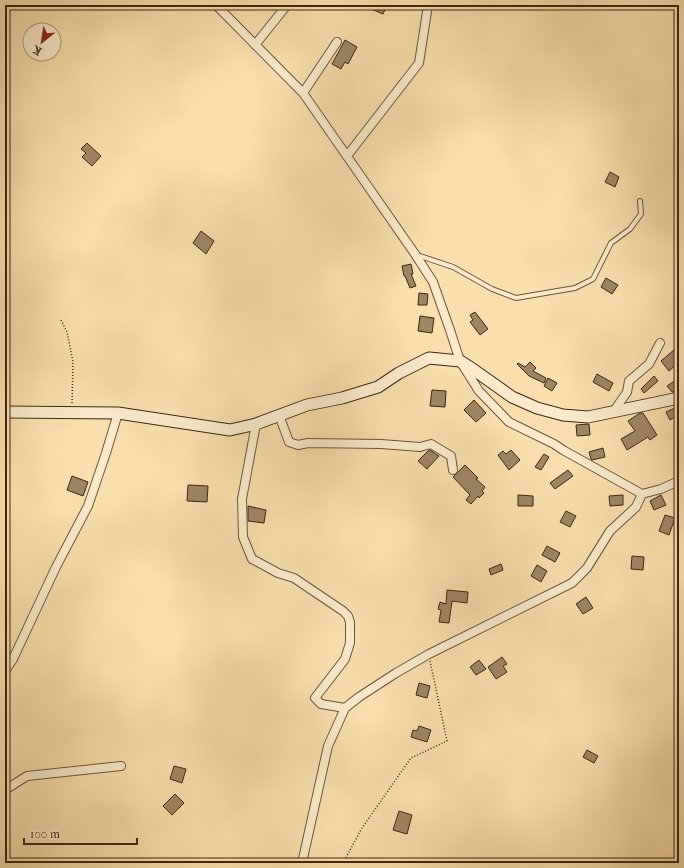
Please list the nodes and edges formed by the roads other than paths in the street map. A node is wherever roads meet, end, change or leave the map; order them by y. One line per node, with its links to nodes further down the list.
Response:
1 (216, 5): 5 (street)
2 (287, 5): 5 (street)
3 (428, 5): 7 (street)
4 (337, 42): 6 (street)
5 (255, 45): 6 (street)
6 (303, 93): 7 (street)
7 (347, 156): 9 (street)
8 (640, 202): 9 (lane)
9 (415, 254): 11 (street)
10 (660, 343): 14 (street)
11 (460, 361): 14 (street); 16 (street); 20 (street)
12 (679, 398): 14 (street)
13 (5, 412): 15 (street)
14 (615, 412)
15 (118, 413): 17 (street); 21 (street)
16 (279, 415): 17 (street); 18 (street)
17 (256, 424): 22 (street)
18 (453, 470)
19 (679, 481): 20 (street)
20 (642, 494): 22 (street)
21 (5, 671)
22 (345, 708): 25 (street)
23 (121, 766): 24 (street)
24 (5, 790)
25 (302, 863)

